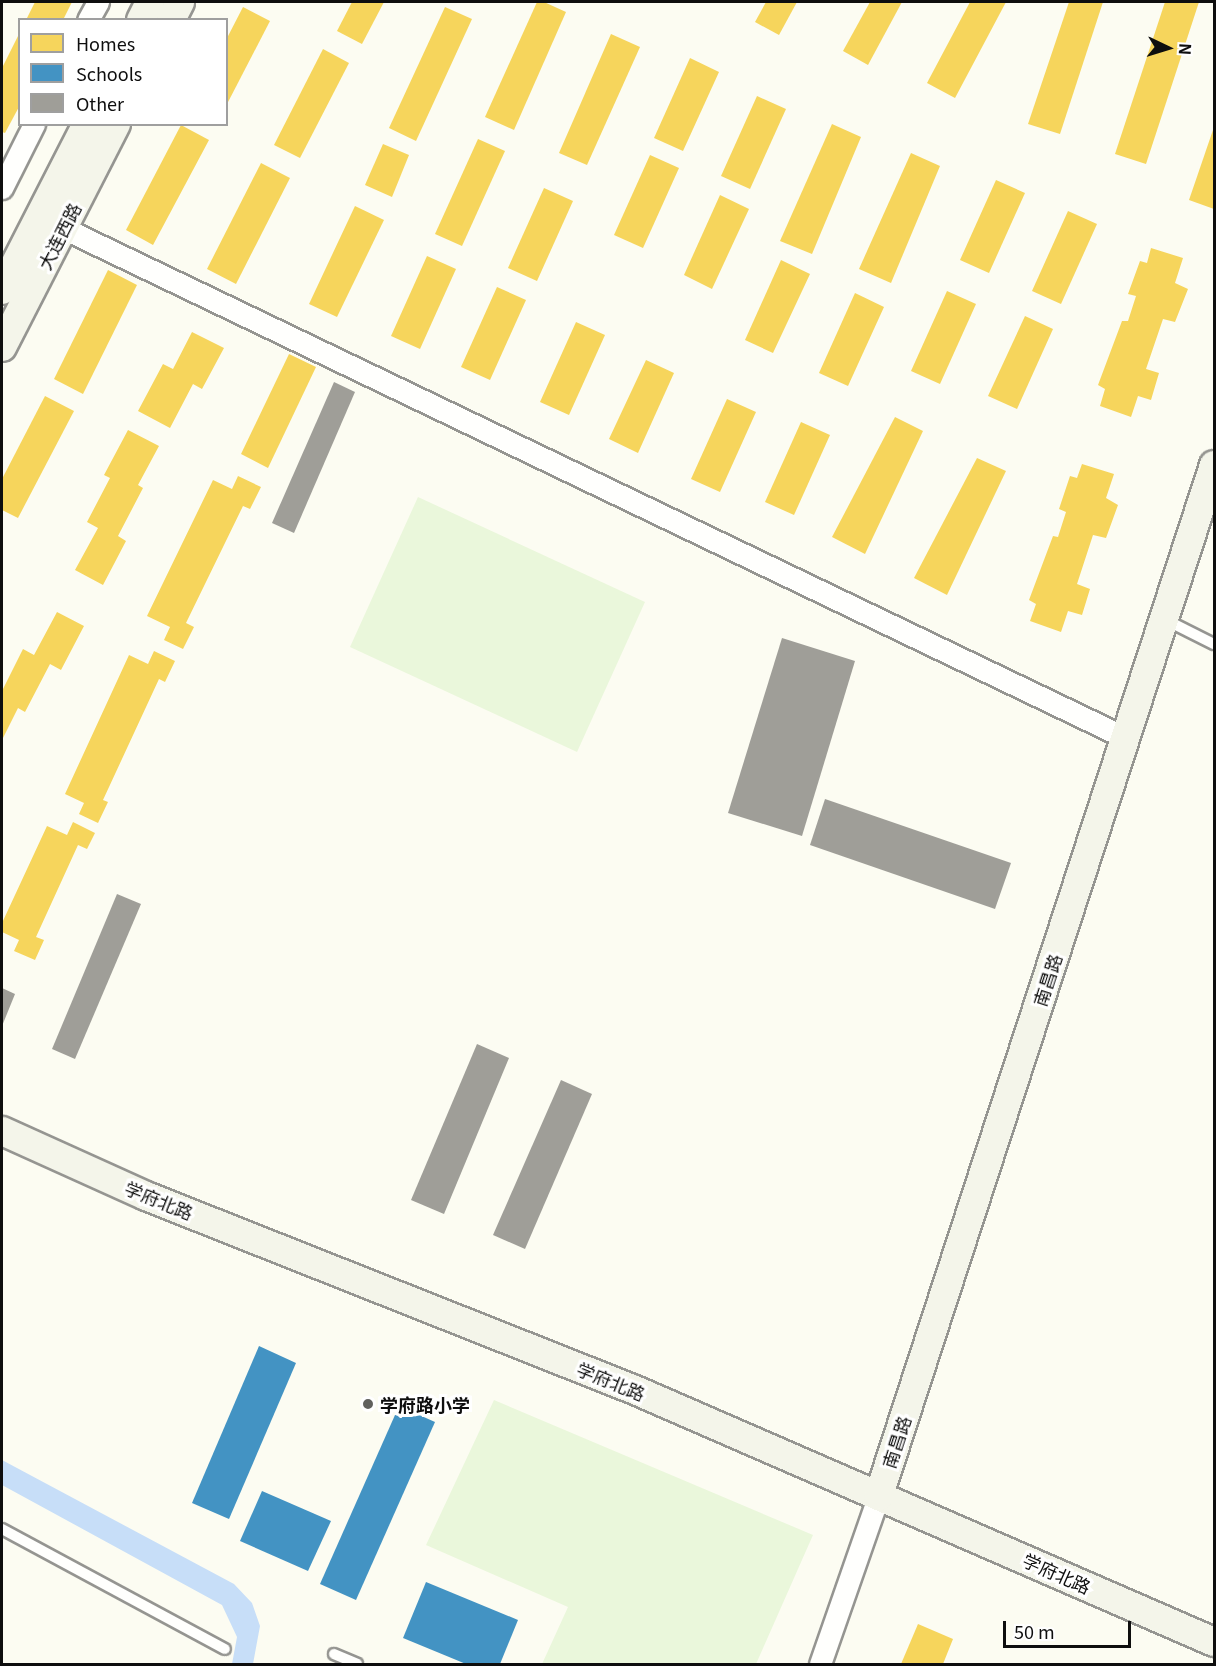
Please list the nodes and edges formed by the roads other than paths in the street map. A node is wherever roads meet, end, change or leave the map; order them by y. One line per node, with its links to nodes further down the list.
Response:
1 (98, 2): 4 (street)
2 (150, 2): 5 (street)
3 (180, 2): 6 (street)
4 (89, 18)
5 (142, 18)
6 (172, 18)
7 (33, 126): 10 (street)
8 (86, 126): 12 (street, 大连西路)
9 (115, 126): 11 (street, 大连西路)
10 (2, 188)
11 (63, 228): 13 (street, 大连西路); 17 (street)
12 (2, 290)
13 (2, 347)
14 (1215, 465): 15 (street, 南昌路)
15 (1164, 619): 16 (lane); 17 (street, 南昌路)
16 (1215, 644)
17 (1126, 738): 19 (street, 南昌路)
18 (2, 1131): 19 (street, 学府北路)
19 (879, 1495): 21 (street, 学府北路); 25 (street)
20 (2, 1529): 22 (lane)
21 (1215, 1642)
22 (225, 1649)
23 (334, 1654): 24 (lane)
24 (357, 1665)
25 (820, 1665)

